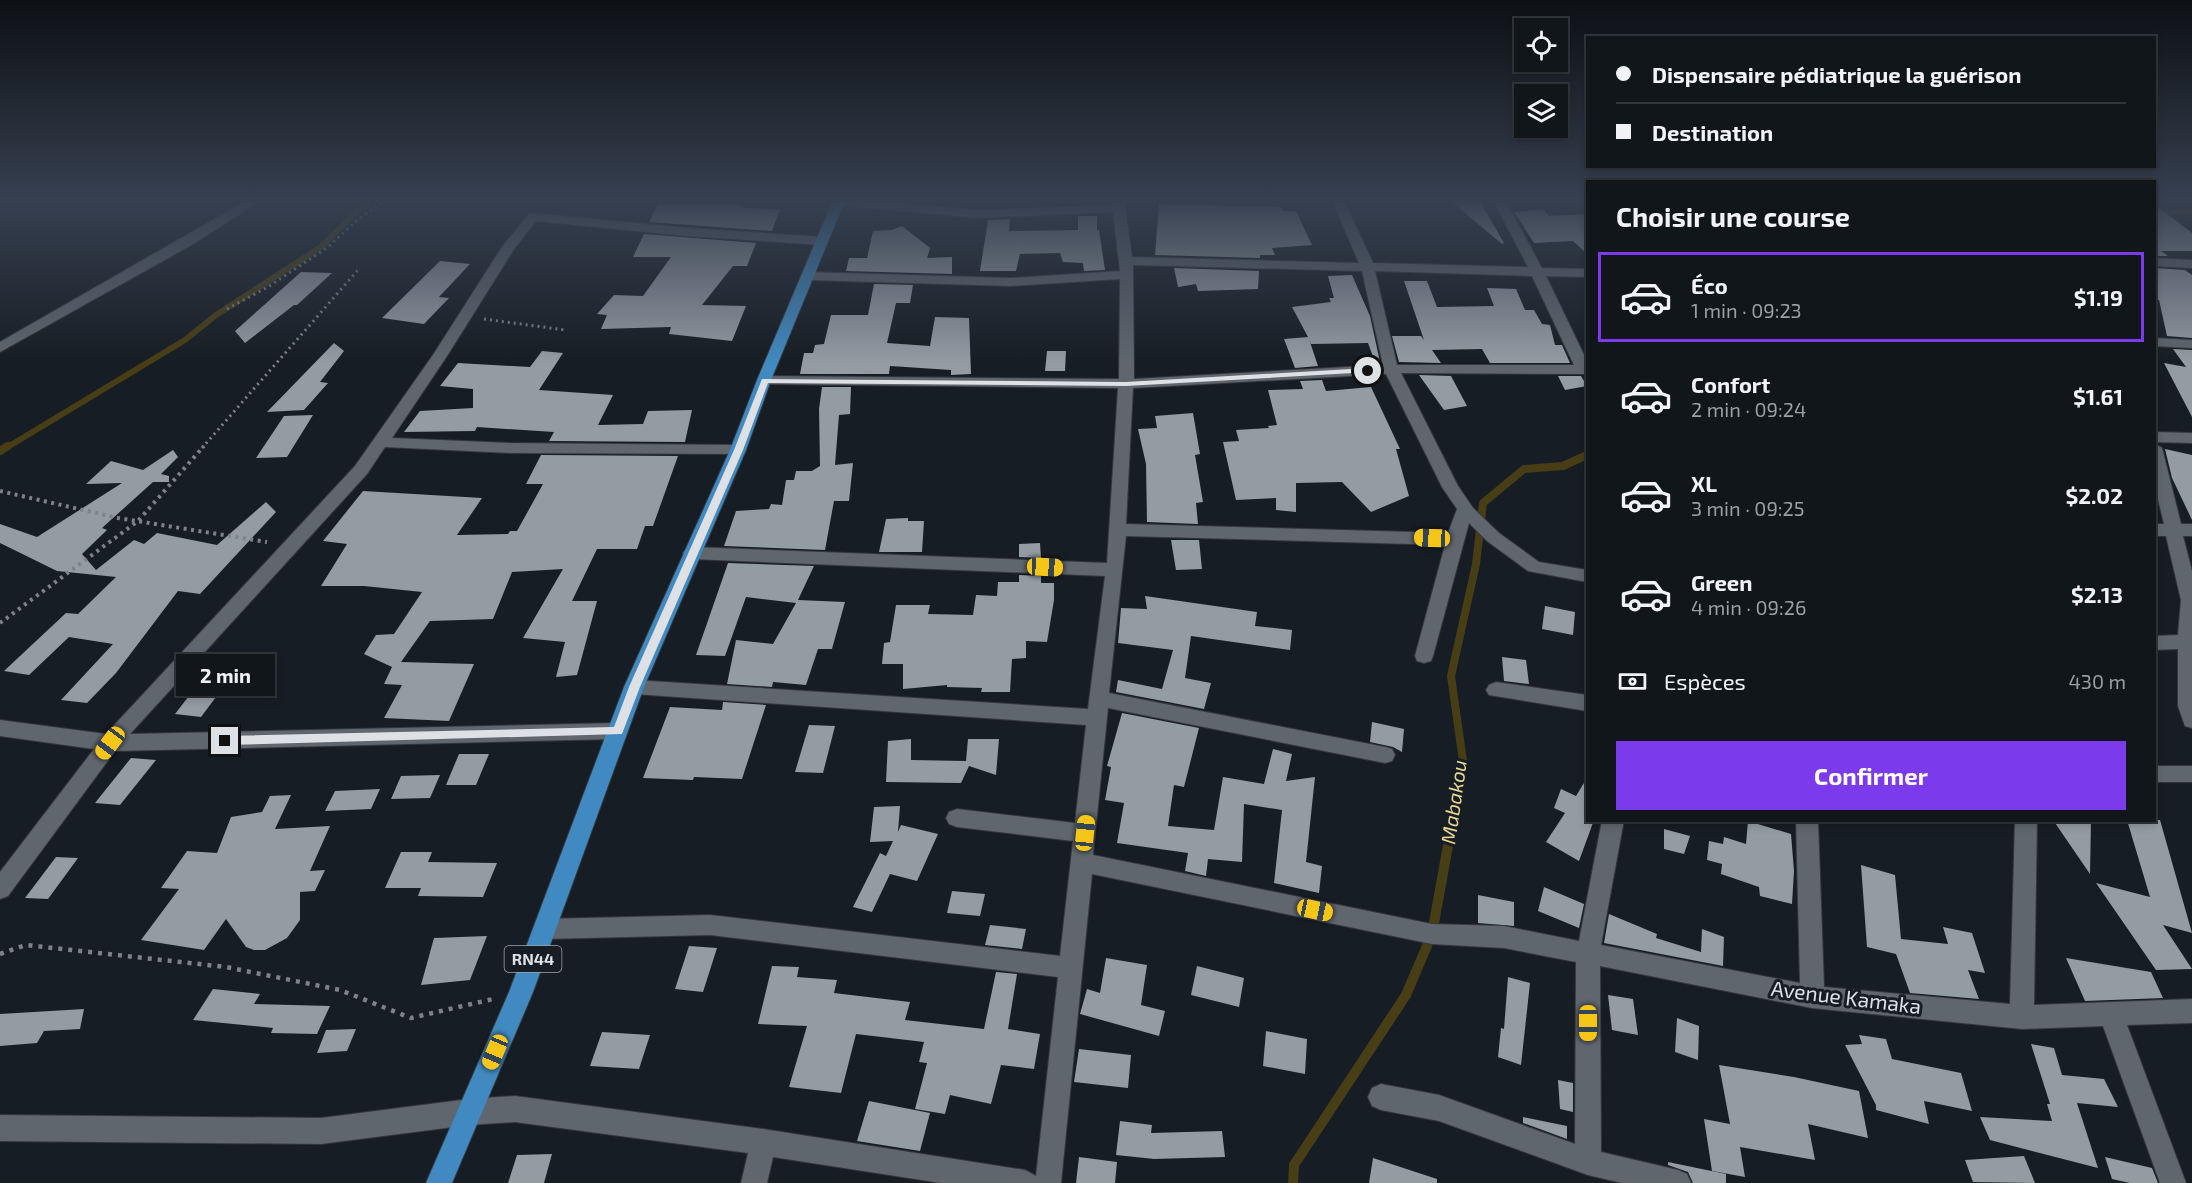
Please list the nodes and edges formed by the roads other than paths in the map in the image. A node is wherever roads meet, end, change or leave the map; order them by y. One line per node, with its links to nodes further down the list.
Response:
1 (167, 253): 16 (street)
2 (505, 253): 23 (street)
3 (818, 253): 13 (main road, RN44)
4 (1125, 253): 10 (street)
5 (1361, 253): 9 (street)
6 (1527, 253): 11 (street)
7 (2156, 262): 8 (street)
8 (2192, 264)
9 (1367, 266): 10 (street); 11 (street); 17 (street)
10 (1127, 268): 13 (street); 20 (street)
11 (1537, 271): 12 (street); 18 (street)
12 (1586, 273)
13 (808, 276): 19 (main road, RN44)
14 (2156, 342): 15 (street)
15 (2192, 344)
16 (0, 348)
17 (1390, 369): 18 (street); 20 (street); 26 (street)
18 (1586, 370)
19 (764, 380): 20 (street); 24 (main road, RN44)
20 (1126, 384): 27 (street)
21 (2156, 437): 22 (street)
22 (2192, 438)
23 (380, 442): 24 (street); 44 (street)
24 (738, 450): 31 (main road, RN44)
25 (2156, 454): 29 (street)
26 (1466, 511): 30 (street); 33 (street)
27 (1118, 530): 30 (street); 32 (street)
28 (2156, 530): 29 (street)
29 (2183, 530): 34 (street)
30 (1455, 539): 36 (street)
31 (692, 553): 32 (street); 37 (main road, RN44)
32 (1115, 570): 40 (street)
33 (1586, 576)
34 (2189, 642): 35 (street); 41 (street)
35 (2156, 643)
36 (1424, 656)
37 (634, 687): 40 (street); 43 (main road, RN44)
38 (1496, 690): 39 (street)
39 (1586, 704)
40 (1098, 709): 45 (street); 52 (street)
41 (2192, 720)
42 (0, 728): 44 (street)
43 (618, 731): 44 (street); 55 (main road, RN44)
44 (110, 743): 54 (street)
45 (1385, 755)
46 (2156, 774): 47 (street)
47 (2192, 774)
48 (957, 818): 52 (street)
49 (1613, 822): 56 (street)
50 (1807, 822): 58 (street)
51 (2026, 822): 61 (street)
52 (1085, 833): 53 (street)
53 (1082, 862): 56 (street, Avenue Kamaka); 57 (street)
54 (0, 889)
55 (544, 929): 57 (street); 63 (main road, RN44)
56 (1588, 953): 58 (street, Avenue Kamaka); 66 (street)
57 (1071, 968): 70 (street)
58 (1812, 997): 61 (street, Avenue Kamaka)
59 (2192, 1011): 60 (street, Avenue Kamaka)
60 (2112, 1016): 61 (street, Avenue Kamaka); 72 (street)
61 (2022, 1017)
62 (1381, 1097): 66 (street)
63 (469, 1112): 64 (street); 65 (street); 67 (main road, RN44)
64 (0, 1128)
65 (763, 1142): 68 (street); 69 (street)
66 (1588, 1162): 71 (street)
67 (439, 1183)
68 (754, 1183)
69 (1025, 1183)
70 (1048, 1183)
71 (1678, 1183)
72 (2173, 1183)

